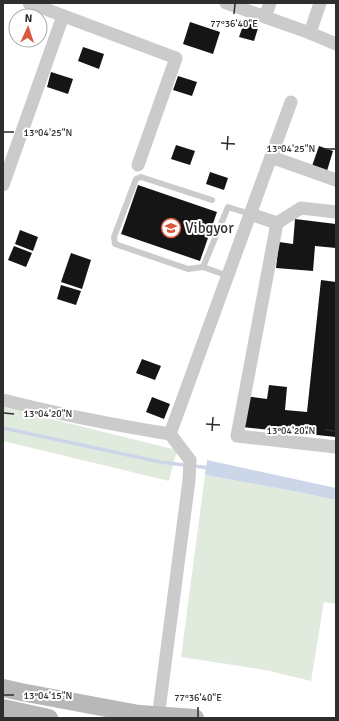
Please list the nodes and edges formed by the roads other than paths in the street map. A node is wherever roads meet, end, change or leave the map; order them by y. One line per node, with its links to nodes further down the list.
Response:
1 (29, 3): 5 (street)
2 (226, 3): 6 (street)
3 (270, 3): 6 (street)
4 (320, 3): 7 (street)
5 (64, 16): 11 (street); 13 (street)
6 (265, 17): 7 (street)
7 (310, 33): 8 (street)
8 (336, 44)
9 (291, 102): 10 (street)
10 (271, 157): 12 (street); 16 (street)
11 (138, 165)
12 (336, 180)
13 (3, 185)
14 (212, 200): 18 (lane)
15 (336, 212): 17 (street)
16 (250, 214): 17 (street); 18 (lane); 19 (street)
17 (277, 223): 22 (street)
18 (203, 267): 19 (lane)
19 (228, 276): 21 (street)
20 (3, 400): 21 (street)
21 (170, 434): 25 (street)
22 (336, 447)
23 (3, 688): 25 (main road)
24 (12, 713): 26 (main road)
25 (158, 717): 27 (main road)
26 (49, 718)
27 (195, 718)

